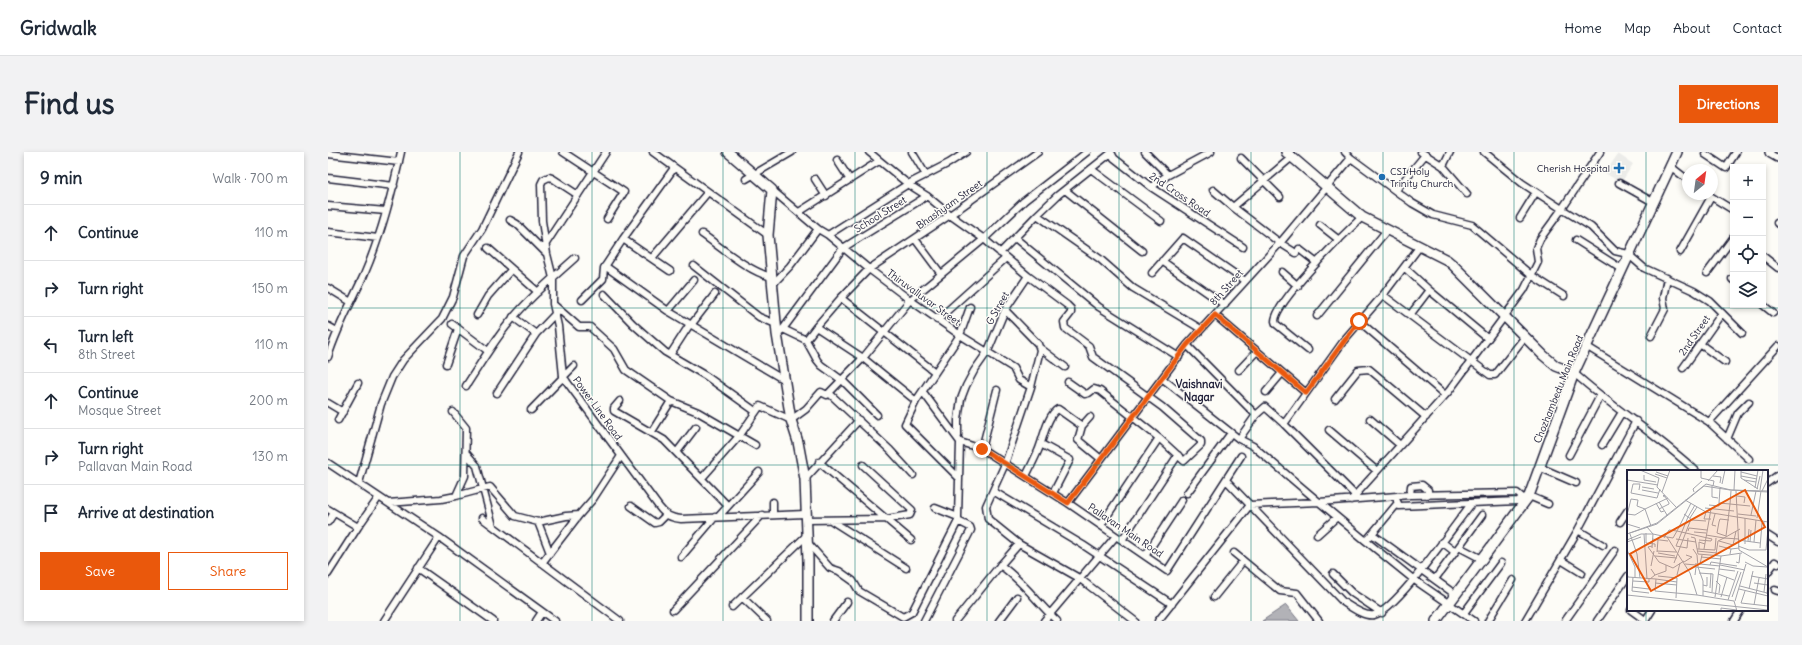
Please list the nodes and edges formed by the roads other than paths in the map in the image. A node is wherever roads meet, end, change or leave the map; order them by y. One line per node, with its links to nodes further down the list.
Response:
1 (401, 152): 32 (street)
2 (519, 152): 277 (street)
3 (563, 152): 38 (street)
4 (606, 152): 38 (street)
5 (653, 152): 36 (street)
6 (728, 152): 42 (street)
7 (792, 152): 42 (street)
8 (869, 152): 33 (street)
9 (912, 152): 39 (street)
10 (966, 152): 24 (street)
11 (1038, 152): 72 (street, Bhashyam Street)
12 (1086, 152): 90 (street)
13 (1145, 152): 40 (street)
14 (1211, 152): 40 (street)
15 (1345, 152): 30 (street)
16 (1450, 152): 34 (street)
17 (1484, 152): 57 (street)
18 (1600, 152): 69 (street)
19 (1677, 152): 35 (street, Chozhambedu Main Road)
20 (1736, 152): 26 (street)
21 (1771, 152): 28 (highway)
22 (1111, 153): 37 (street); 50 (street, 2nd Cross Road)
23 (328, 154): 32 (street)
24 (956, 154): 39 (street)
25 (1423, 154): 34 (street); 55 (street)
26 (1705, 154)
27 (1289, 155): 46 (street); 51 (street)
28 (1778, 156)
29 (1241, 158): 46 (street)
30 (1351, 158): 51 (street, 8th Street); 55 (street)
31 (838, 160): 45 (street)
32 (399, 162): 49 (street)
33 (879, 162): 45 (street); 48 (street)
34 (1443, 166): 58 (street)
35 (1670, 166): 41 (street); 65 (street, Chozhambedu Main Road)
36 (674, 168): 56 (street); 88 (street)
37 (1091, 169): 53 (street); 78 (street)
38 (593, 171): 59 (street); 76 (street)
39 (926, 175): 48 (street)
40 (1168, 175): 50 (street)
41 (1682, 175)
42 (750, 177): 52 (street)
43 (328, 178): 49 (street)
44 (815, 180): 60 (street)
45 (850, 180): 60 (street)
46 (1263, 182): 62 (street); 67 (street)
47 (1619, 183): 65 (street)
48 (908, 184): 61 (street); 84 (street)
49 (394, 186): 70 (street)
50 (1151, 187): 97 (street, 2nd Cross Road)
51 (1328, 188): 74 (street); 94 (street, 8th Street)
52 (772, 190): 71 (street, Thiruvalluvar Street); 85 (street)
53 (1065, 190): 73 (street); 100 (street)
54 (1213, 190): 67 (street)
55 (1396, 190): 123 (street)
56 (708, 192): 85 (street); 106 (street)
57 (1536, 192): 69 (street); 75 (street)
58 (1467, 194)
59 (578, 195): 95 (street); 95 (street, Power Line Road)
60 (826, 196): 71 (street)
61 (927, 196): 72 (street); 99 (street, School Street)
62 (1280, 197)
63 (1706, 200): 101 (street)
64 (1717, 200): 68 (street)
65 (1653, 202): 104 (street, Chozhambedu Main Road)
66 (328, 206): 70 (street)
67 (1233, 207): 94 (street)
68 (1730, 208)
69 (1562, 209): 104 (street); 123 (street)
70 (386, 211): 86 (street)
71 (799, 212): 80 (street, Thiruvalluvar Street)
72 (950, 215): 89 (street, Bhashyam Street); 90 (street)
73 (1037, 216): 87 (street); 165 (street)
74 (1362, 217): 81 (street); 91 (street)
75 (1520, 218)
76 (607, 219)
77 (510, 220): 103 (street)
78 (1161, 221)
79 (1320, 225): 91 (street)
80 (818, 229): 84 (street, Thiruvalluvar Street); 128 (street)
81 (1388, 230): 96 (street); 154 (street)
82 (328, 232): 86 (street)
83 (702, 234): 128 (street)
84 (828, 235): 99 (street, Thiruvalluvar Street)
85 (768, 236): 128 (street)
86 (378, 238): 141 (street)
87 (1015, 238): 102 (street); 186 (street)
88 (623, 239): 106 (street); 111 (street)
89 (916, 239): 117 (street, Bhashyam Street); 122 (street)
90 (984, 239): 102 (street); 122 (street)
91 (1339, 240): 110 (street)
92 (1576, 240): 115 (street)
93 (1730, 242): 121 (street)
94 (1280, 243): 110 (street); 129 (street, 8th Street)
95 (546, 245): 103 (street, Power Line Road)
96 (1420, 246): 113 (street); 156 (street)
97 (1242, 247)
98 (488, 248): 116 (street)
99 (843, 248): 117 (street, Thiruvalluvar Street); 164 (street)
100 (1142, 251)
101 (1680, 252)
102 (1000, 253): 107 (street)
103 (547, 254): 125 (street, Power Line Road)
104 (1628, 254): 115 (street, Chozhambedu Main Road); 126 (street)
105 (575, 258): 125 (street)
106 (652, 258): 118 (street)
107 (1006, 258): 124 (street); 157 (street)
108 (1766, 258): 114 (street)
109 (1162, 261): 120 (street); 129 (street); 143 (street)
110 (1317, 263): 130 (street)
111 (605, 266): 139 (street); 147 (street)
112 (694, 266): 164 (street)
113 (1405, 268): 132 (street); 136 (street)
114 (1778, 268)
115 (1622, 269): 177 (street, Chozhambedu Main Road)
116 (511, 270): 133 (street); 151 (street)
117 (869, 270): 138 (street, Bhashyam Street); 140 (street, Thiruvalluvar Street)
118 (670, 271)
119 (1282, 272): 130 (street)
120 (1152, 273)
121 (1707, 273)
122 (942, 274): 140 (street)
123 (1531, 274): 137 (street); 156 (street)
124 (1028, 276): 146 (street, G Street); 214 (street)
125 (553, 278): 133 (street); 142 (street, Power Line Road)
126 (1667, 278): 149 (street); 171 (street)
127 (694, 280): 147 (street)
128 (772, 281): 164 (street)
129 (1245, 281): 143 (street, 8th Street)
130 (1298, 286): 180 (street)
131 (328, 288): 141 (street)
132 (1429, 290): 153 (street); 172 (street)
133 (538, 292): 155 (street)
134 (604, 294): 184 (street)
135 (715, 294): 160 (street)
136 (1383, 296): 153 (street); 158 (street)
137 (1564, 296)
138 (842, 298): 162 (street, Bhashyam Street); 167 (street)
139 (582, 300)
140 (910, 300): 157 (street, Thiruvalluvar Street); 167 (street)
141 (351, 302): 166 (street)
142 (553, 304): 148 (street, Power Line Road); 218 (street)
143 (1225, 305): 152 (street, 8th Street)
144 (970, 307): 170 (street)
145 (1766, 307): 150 (street)
146 (1006, 310): 179 (street); 182 (street, G Street)
147 (668, 311): 160 (street)
148 (556, 313): 169 (street); 198 (street, Power Line Road)
149 (1722, 313): 168 (street); 175 (street, 2nd Street)
150 (1773, 313)
151 (476, 315)
152 (1215, 315): 165 (street, 8th Street); 183 (street)
153 (1410, 315): 188 (street)
154 (1317, 316)
155 (513, 317): 169 (street); 181 (street)
156 (1504, 317): 172 (street); 173 (street)
157 (938, 320): 170 (street, Thiruvalluvar Street)
158 (1359, 321): 211 (street); 212 (street)
159 (452, 324): 163 (street)
160 (690, 325): 184 (street); 200 (street)
161 (328, 326): 166 (street)
162 (816, 327): 174 (street, Bhashyam Street); 187 (street)
163 (458, 329): 181 (street); 190 (street)
164 (779, 329): 174 (street); 200 (street)
165 (1202, 329): 176 (street, 8th Street)
166 (337, 330): 185 (street)
167 (885, 332): 187 (street); 195 (street)
168 (1742, 333)
169 (536, 334): 209 (street)
170 (960, 335): 182 (street, Thiruvalluvar Street); 195 (street)
171 (1651, 336)
172 (1487, 338): 188 (street)
173 (1524, 338): 188 (street); 197 (street)
174 (806, 340): 201 (street)
175 (1700, 344): 189 (street); 193 (street, 2nd Street)
176 (1187, 345): 186 (street, 8th Street); 227 (street)
177 (1586, 346): 197 (street, Chozhambedu Main Road); 236 (street)
178 (1778, 346): 236 (street)
179 (1040, 348): 192 (street); 205 (street)
180 (1308, 350)
181 (488, 351): 204 (street)
182 (988, 351): 205 (street, Thiruvalluvar Street); 245 (street, G Street)
183 (1257, 351): 194 (street); 196 (street)
184 (670, 356): 222 (street)
185 (328, 357)
186 (1178, 357): 199 (street, 8th Street)
187 (863, 358): 201 (street); 217 (street)
188 (1472, 362): 212 (street)
189 (1725, 362)
190 (446, 364)
191 (574, 366): 198 (street)
192 (1065, 367)
193 (1683, 368)
194 (1240, 370)
195 (935, 372): 207 (street)
196 (1282, 373): 208 (street); 211 (street)
197 (1574, 373): 213 (street); 265 (street, Chozhambedu Main Road)
198 (563, 376): 221 (street); 257 (street, Power Line Road)
199 (1163, 379): 214 (street, 8th Street); 241 (street)
200 (784, 380): 233 (street)
201 (842, 381): 210 (street); 226 (street)
202 (1068, 382): 229 (street)
203 (358, 383): 223 (street)
204 (466, 386)
205 (1031, 387): 263 (street)
206 (997, 390): 252 (street)
207 (923, 392): 217 (street); 245 (street)
208 (1266, 392)
209 (497, 393)
210 (829, 393): 233 (street); 234 (street)
211 (1306, 393): 237 (street)
212 (1445, 395): 230 (street)
213 (1600, 396): 225 (street); 256 (street)
214 (1149, 397): 229 (street, 8th Street); 255 (street)
215 (1335, 399): 230 (street)
216 (620, 401): 242 (street)
217 (916, 401): 273 (street)
218 (671, 402): 242 (street); 243 (street)
219 (1749, 402): 247 (street)
220 (328, 403): 223 (street)
221 (531, 410)
222 (755, 411): 233 (street); 243 (street)
223 (343, 412): 232 (street)
224 (453, 412): 254 (street)
225 (1622, 412): 235 (street); 251 (street)
226 (877, 415)
227 (1256, 415): 237 (street); 246 (street)
228 (1090, 416): 238 (street)
229 (1133, 417): 244 (street); 259 (street, 8th Street)
230 (1426, 417): 250 (street)
231 (1370, 419): 250 (street)
232 (338, 420)
233 (791, 420): 274 (street)
234 (859, 420): 261 (street); 269 (street)
235 (1636, 421): 266 (street); 324 (street)
236 (1709, 422): 247 (street)
237 (1284, 424): 290 (street)
238 (1082, 426): 248 (street); 259 (street)
239 (696, 427): 253 (street)
240 (1329, 430): 267 (street)
241 (1231, 433): 246 (street); 282 (street)
242 (651, 434): 253 (street)
243 (740, 436): 249 (street); 272 (street)
244 (1159, 438): 255 (street); 321 (street)
245 (959, 439): 252 (street, Pallavan Main Road); 273 (street, G Street)
246 (1239, 439): 293 (street)
247 (1727, 439): 260 (street)
248 (1041, 444): 271 (street); 281 (street)
249 (754, 445)
250 (1400, 445): 267 (street)
251 (1602, 445)
252 (982, 449): 263 (street, Pallavan Main Road)
253 (677, 452): 272 (street)
254 (466, 453): 279 (street); 286 (street)
255 (1178, 455): 332 (street)
256 (1569, 455)
257 (621, 456): 306 (street); 307 (street, Power Line Road)
258 (1241, 456): 275 (street)
259 (1101, 459): 295 (street, 8th Street)
260 (1749, 459)
261 (819, 462): 274 (street); 315 (street)
262 (328, 463): 277 (street)
263 (1005, 464): 271 (street, Pallavan Main Road); 280 (street)
264 (863, 465): 315 (street)
265 (1539, 467): 278 (street); 289 (street, Chozhambedu Main Road)
266 (1695, 470)
267 (1376, 471): 290 (street)
268 (759, 472): 302 (street)
269 (913, 475)
270 (1778, 475): 276 (street)
271 (1026, 476): 281 (street, Pallavan Main Road)
272 (702, 478): 302 (street)
273 (960, 478): 316 (street, G Street)
274 (805, 479): 312 (street)
275 (1226, 480): 300 (street); 343 (street, Pallavan Main Road)
276 (1768, 482)
277 (359, 483): 288 (street)
278 (1576, 483)
279 (484, 488): 286 (street); 319 (street); 322 (street)
280 (993, 491): 336 (street); 342 (street)
281 (1052, 493): 295 (street, Pallavan Main Road)
282 (1186, 493)
283 (1486, 494): 285 (street); 289 (street); 297 (street)
284 (1410, 495): 285 (street); 285 (street); 287 (street)
285 (1427, 495)
286 (456, 496): 294 (street)
287 (1398, 496): 290 (street); 298 (street)
288 (379, 497): 294 (street); 323 (street)
289 (1526, 497): 297 (street); 299 (street); 345 (street, Chozhambedu Main Road)
290 (1353, 498): 293 (street)
291 (1182, 500): 343 (street)
292 (773, 502): 309 (street)
293 (1319, 502): 300 (street); 313 (street)
294 (388, 503): 329 (street)
295 (1068, 503): 321 (street, Pallavan Main Road)
296 (1472, 503): 297 (street); 298 (street); 334 (street)
297 (1488, 503)
298 (1397, 504): 325 (street)
299 (1548, 504)
300 (1250, 505): 370 (street); 377 (street)
301 (631, 506): 307 (street)
302 (728, 506): 311 (street)
303 (935, 508): 316 (street)
304 (331, 511): 318 (street); 323 (street)
305 (1627, 512): 320 (street)
306 (579, 515): 319 (street); 340 (street)
307 (666, 515): 311 (street)
308 (762, 515): 309 (street); 311 (street); 372 (street)
309 (773, 515): 312 (street)
310 (1482, 515): 338 (street)
311 (717, 517): 344 (street)
312 (806, 517): 317 (street); 330 (street)
313 (1337, 517): 326 (street); 333 (street)
314 (482, 518): 322 (street)
315 (887, 519): 317 (street); 331 (street)
316 (958, 519): 330 (street); 389 (street)
317 (831, 520): 353 (street)
318 (328, 522)
319 (538, 522): 340 (street)
320 (1620, 522)
321 (1101, 525): 327 (street, Pallavan Main Road)
322 (493, 526): 348 (street)
323 (358, 527): 357 (street)
324 (1578, 530): 337 (street); 346 (street)
325 (1372, 534): 333 (street); 354 (street)
326 (1317, 535)
327 (1116, 536): 332 (street, Pallavan Main Road); 342 (street)
328 (1768, 536): 335 (street)
329 (439, 537): 352 (street); 376 (street)
330 (806, 539): 365 (street); 387 (street)
331 (912, 540)
332 (1122, 540): 343 (street, Pallavan Main Road)
333 (1366, 541): 361 (street)
334 (1442, 542): 338 (street); 354 (street)
335 (1778, 542)
336 (1019, 544): 351 (street); 360 (street)
337 (1602, 545)
338 (1457, 549): 345 (street); 362 (street)
339 (1615, 550): 401 (street)
340 (550, 553): 348 (street)
341 (1234, 553): 347 (street)
342 (1100, 556): 360 (street); 370 (street)
343 (1145, 556)
344 (681, 557)
345 (1482, 559): 364 (street, Chozhambedu Main Road)
346 (1560, 560): 356 (street); 400 (street)
347 (1244, 561): 367 (street); 396 (street)
348 (542, 563): 385 (street)
349 (1501, 563): 378 (street)
350 (1778, 564): 355 (street)
351 (1000, 565): 379 (street); 390 (street)
352 (418, 568): 381 (street); 382 (street)
353 (906, 568)
354 (1421, 569): 361 (street); 362 (street)
355 (1768, 571)
356 (1582, 573)
357 (328, 574)
358 (1332, 574): 377 (street)
359 (1627, 577): 402 (street)
360 (1079, 578): 379 (street); 394 (street)
361 (1413, 579): 369 (street); 377 (street)
362 (1435, 580): 364 (street)
363 (1513, 580): 399 (street)
364 (1456, 595): 369 (street, Chozhambedu Main Road)
365 (742, 597): 371 (street); 386 (street)
366 (1017, 597): 391 (street)
367 (1214, 597)
368 (847, 602): 388 (street)
369 (1450, 603): 378 (street); 397 (street, Chozhambedu Main Road)
370 (1172, 604): 395 (street)
371 (732, 607)
372 (673, 610)
373 (1632, 611): 380 (street)
374 (1651, 611): 380 (street)
375 (1740, 611): 403 (street)
376 (542, 612): 383 (street); 384 (street)
377 (1382, 613)
378 (1464, 613): 398 (street)
379 (1049, 614): 392 (street); 393 (street)
380 (1645, 620)
381 (384, 621)
382 (493, 621)
383 (536, 621)
384 (555, 621)
385 (620, 621)
386 (768, 621)
387 (808, 621)
388 (833, 621)
389 (924, 621)
390 (955, 621)
391 (999, 621)
392 (1044, 621)
393 (1057, 621)
394 (1135, 621)
395 (1159, 621)
396 (1319, 621)
397 (1436, 621)
398 (1474, 621)
399 (1488, 621)
400 (1525, 621)
401 (1565, 621)
402 (1597, 621)
403 (1734, 621)

